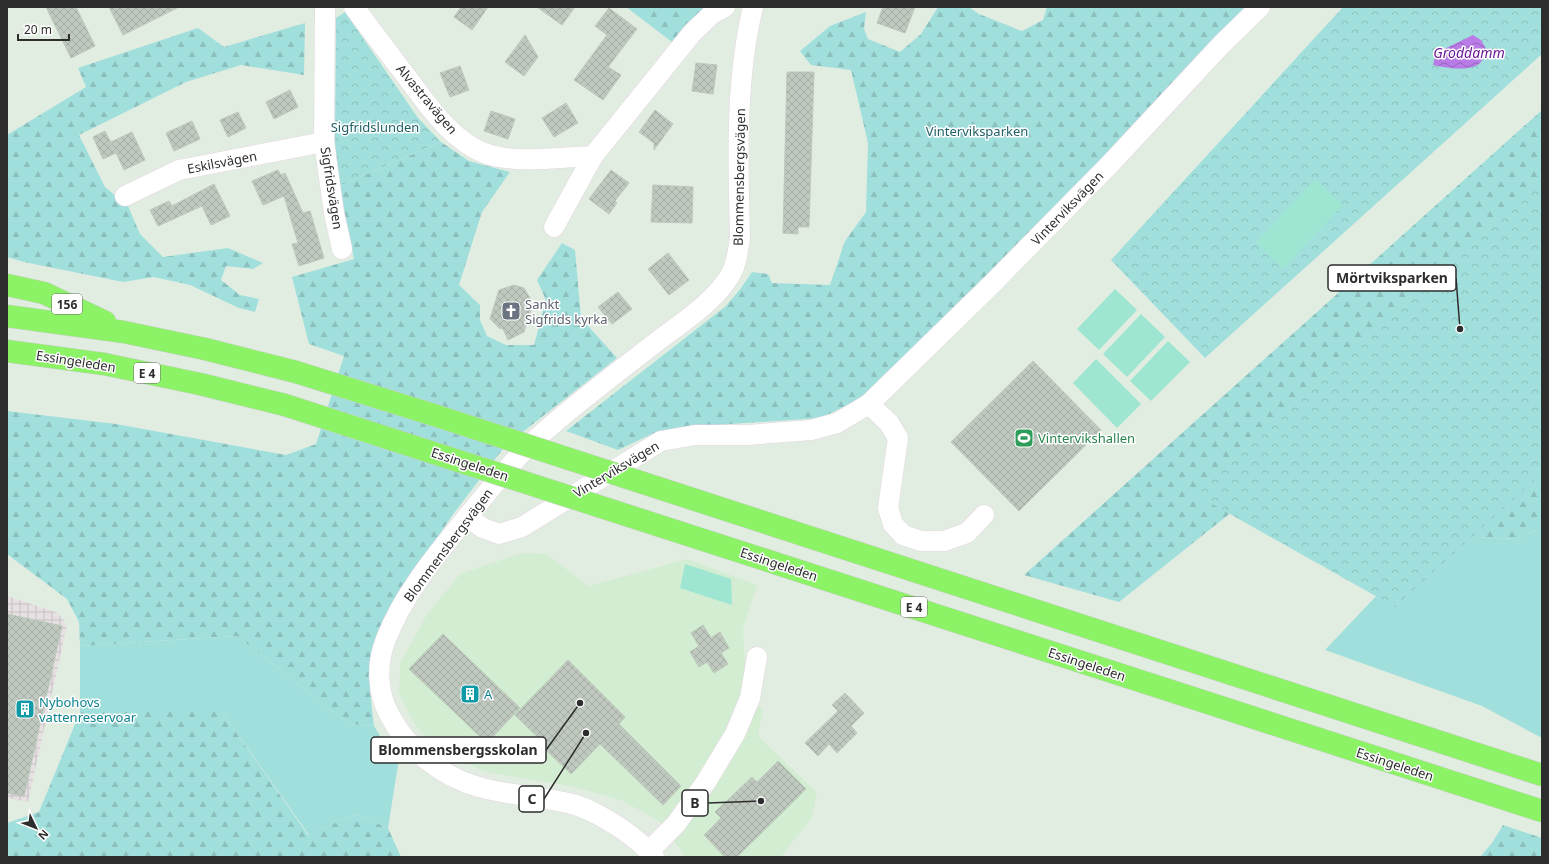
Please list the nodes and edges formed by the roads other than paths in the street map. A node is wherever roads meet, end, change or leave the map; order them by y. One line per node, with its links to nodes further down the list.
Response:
1 (325, 7): 6 (street, Sigfridsvägen)
2 (354, 7): 7 (street, Alvastravägen)
3 (725, 7): 7 (street)
4 (752, 7): 17 (street, Blommensbergsvägen)
5 (1260, 7): 15 (street, Vinterviksvägen)
6 (324, 142): 8 (street, Eskilsvägen); 10 (street, Sigfridsvägen)
7 (593, 156): 9 (street)
8 (125, 196)
9 (554, 227)
10 (342, 249)
11 (7, 285): 13 (highway, 156)
12 (7, 316): 13 (highway)
13 (124, 332): 19 (highway, bridge)
14 (7, 351): 20 (highway, Essingeleden / E 4, bridge)
15 (869, 404): 16 (street); 17 (street, Vinterviksvägen)
16 (984, 515)
17 (467, 517): 21 (street, Blommensbergsvägen)
18 (757, 658): 21 (street, Blommensbergsvägen)
19 (1542, 775)
20 (1542, 811)
21 (651, 854)

